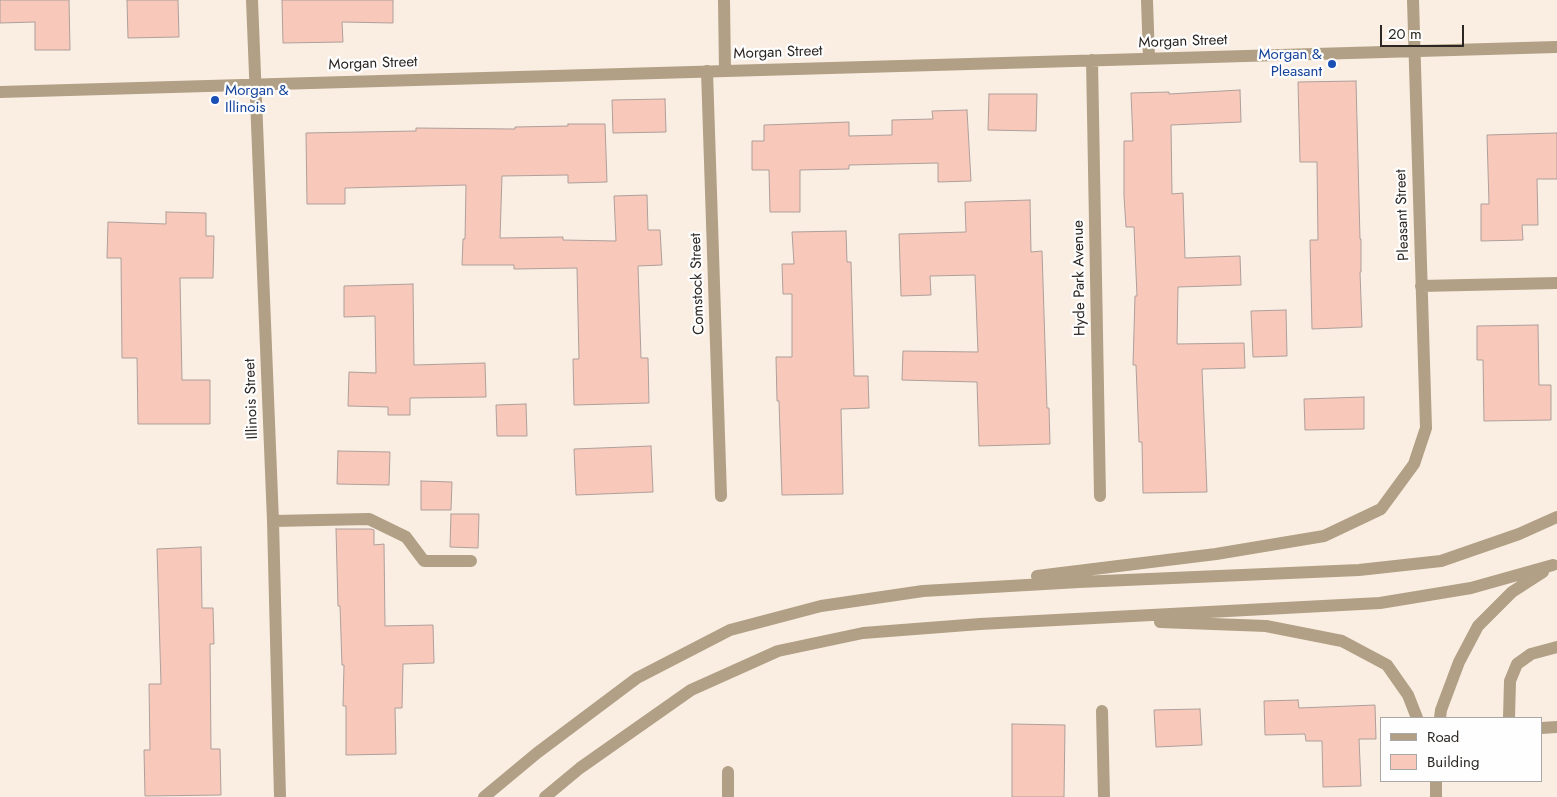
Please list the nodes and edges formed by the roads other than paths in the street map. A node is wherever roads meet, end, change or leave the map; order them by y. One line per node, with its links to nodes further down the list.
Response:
1 (252, 0): 11 (street, Illinois Street)
2 (724, 0): 10 (street)
3 (1147, 0): 7 (street)
4 (1413, 0): 6 (street, Pleasant Street)
5 (1557, 47): 6 (street, Morgan Street)
6 (1414, 51): 7 (street, Morgan Street); 14 (street, Pleasant Street)
7 (1149, 59): 8 (street, Morgan Street)
8 (1092, 60): 10 (street, Morgan Street); 16 (street, Hyde Park Avenue)
9 (707, 70): 10 (street, Morgan Street); 11 (street, Morgan Street); 15 (street, Comstock Street)
10 (726, 70)
11 (255, 84): 12 (street, Morgan Street); 18 (street, Illinois Street)
12 (0, 92)
13 (1557, 283): 14 (street)
14 (1422, 286): 21 (street, Pleasant Street)
15 (721, 496)
16 (1100, 496)
17 (1557, 517): 21 (street)
18 (273, 521): 19 (street); 32 (street, Illinois Street)
19 (472, 561)
20 (1555, 564): 22 (street); 26 (street)
21 (923, 591): 33 (street)
22 (1080, 618): 25 (street); 34 (street)
23 (1557, 647): 27 (street)
24 (1102, 711): 36 (street)
25 (1417, 717)
26 (1440, 717)
27 (1509, 717)
28 (1557, 727): 29 (street)
29 (1542, 728)
30 (728, 772): 35 (street)
31 (1436, 782): 37 (street)
32 (280, 797)
33 (484, 797)
34 (544, 797)
35 (728, 797)
36 (1104, 797)
37 (1436, 797)

